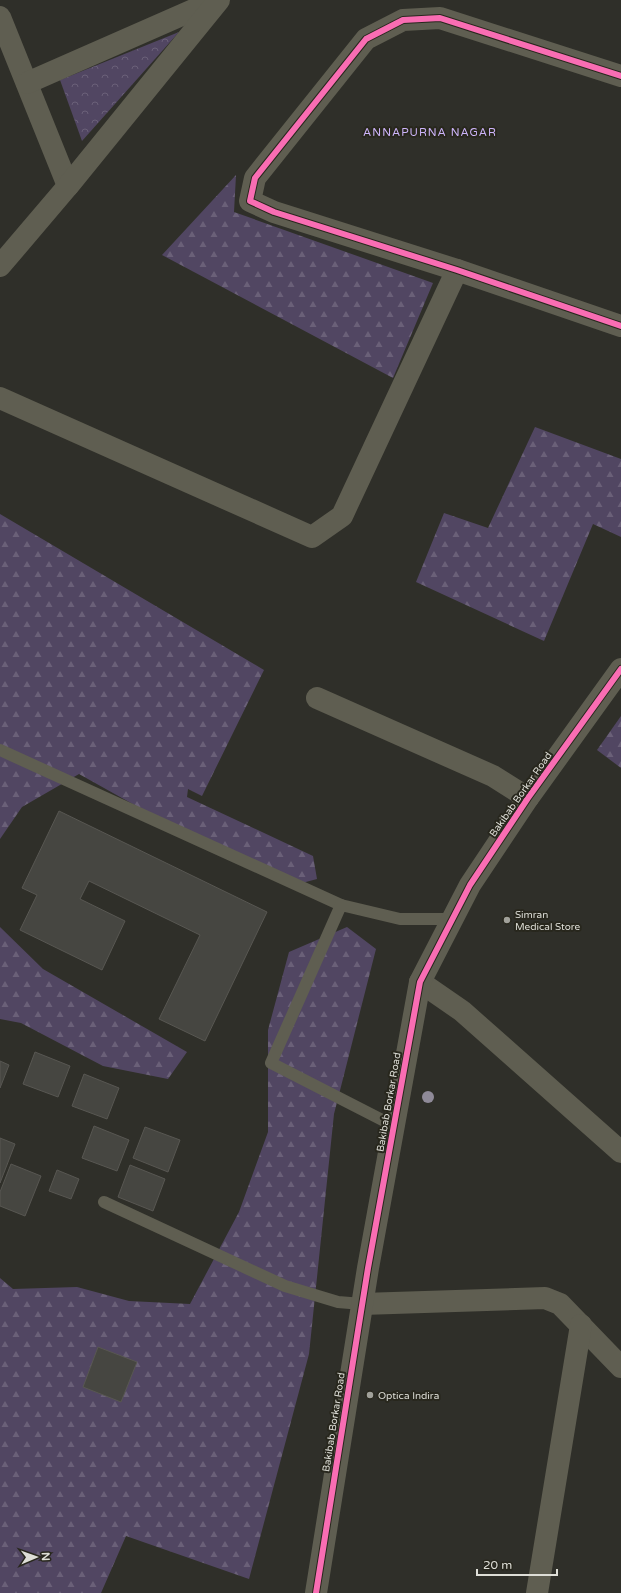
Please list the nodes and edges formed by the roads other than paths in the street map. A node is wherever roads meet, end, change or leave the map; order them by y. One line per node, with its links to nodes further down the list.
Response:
1 (218, 0): 4 (street); 5 (street)
2 (0, 17): 4 (street)
3 (621, 76): 7 (street)
4 (27, 83): 5 (street)
5 (68, 186): 6 (street)
6 (0, 266)
7 (457, 270): 8 (street); 9 (street)
8 (621, 326)
9 (0, 398)
10 (621, 669): 13 (street, Bakibab Borkar Road)
11 (317, 698): 13 (street)
12 (0, 750): 14 (lane)
13 (528, 798): 15 (street, Bakibab Borkar Road)
14 (341, 905): 15 (lane); 17 (lane)
15 (453, 920): 16 (street, Bakibab Borkar Road)
16 (420, 982): 17 (street, Bakibab Borkar Road); 18 (street)
17 (394, 1126): 20 (street, Bakibab Borkar Road)
18 (621, 1152)
19 (104, 1202): 20 (lane)
20 (362, 1304): 21 (street); 23 (street, Bakibab Borkar Road)
21 (581, 1325): 22 (street); 24 (street)
22 (621, 1367)
23 (315, 1592)
24 (537, 1593)

